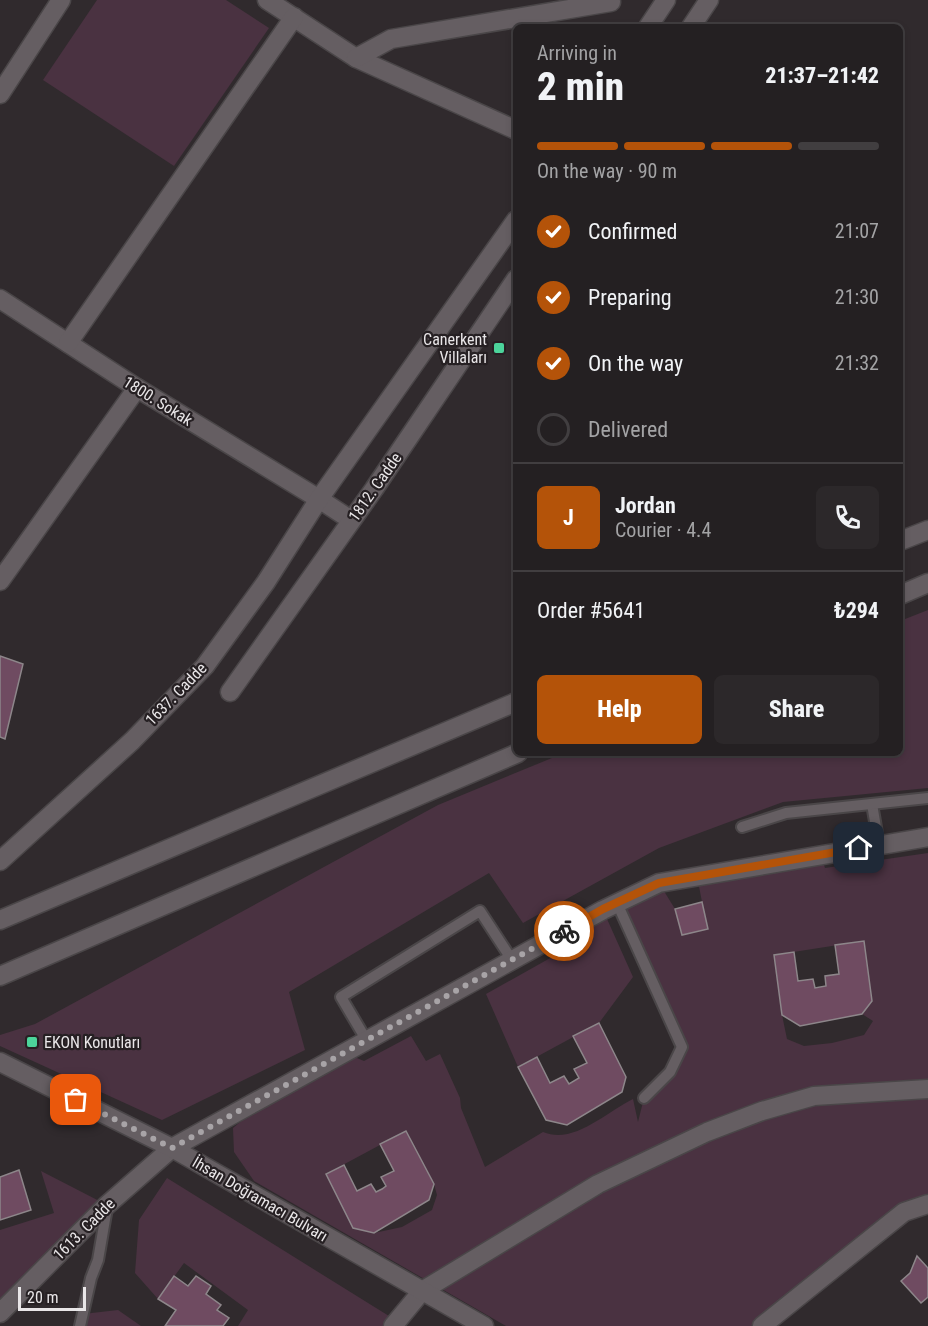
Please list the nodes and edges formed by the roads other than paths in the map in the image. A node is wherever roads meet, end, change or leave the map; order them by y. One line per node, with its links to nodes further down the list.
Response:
1 (61, 0): 10 (street)
2 (267, 0): 6 (street)
3 (666, 0): 7 (street)
4 (709, 0): 8 (street)
5 (611, 2): 9 (street)
6 (294, 17): 9 (street); 15 (street)
7 (650, 24)
8 (693, 24)
9 (356, 58): 11 (street)
10 (0, 94)
11 (513, 129)
12 (513, 224): 17 (street)
13 (513, 283): 18 (street, 1812. Cadde)
14 (0, 299): 15 (street, 1800. Sokak)
15 (68, 344): 16 (street, 1800. Sokak)
16 (137, 388): 17 (street, 1800. Sokak); 21 (street)
17 (319, 499): 18 (street, 1800. Sokak); 32 (street, 1637. Cadde)
18 (351, 520): 24 (street, 1812. Cadde)
19 (928, 530): 20 (street)
20 (903, 540)
21 (0, 580)
22 (928, 583): 23 (street)
23 (903, 594)
24 (230, 692)
25 (513, 703): 34 (street)
26 (513, 755): 36 (street)
27 (928, 798): 28 (lane)
28 (872, 804): 29 (lane); 31 (lane)
29 (742, 827)
30 (928, 837): 31 (street, 1613. Cadde)
31 (879, 845): 33 (street, 1613. Cadde)
32 (0, 861)
33 (617, 903): 37 (street, 1613. Cadde); 40 (lane)
34 (0, 920)
35 (512, 960): 37 (lane)
36 (0, 976)
37 (367, 1041): 41 (street, 1613. Cadde)
38 (0, 1062): 41 (street, İhsan Doğramacı Bulvarı)
39 (928, 1089): 44 (street)
40 (644, 1098)
41 (172, 1148): 43 (street, 1613. Cadde); 44 (street, İhsan Doğramacı Bulvarı)
42 (928, 1204): 49 (street)
43 (107, 1205): 45 (street, 1613. Cadde); 46 (lane)
44 (422, 1292): 47 (street); 48 (street, İhsan Doğramacı Bulvarı)
45 (0, 1313)
46 (80, 1326)
47 (393, 1326)
48 (484, 1326)
49 (762, 1326)

